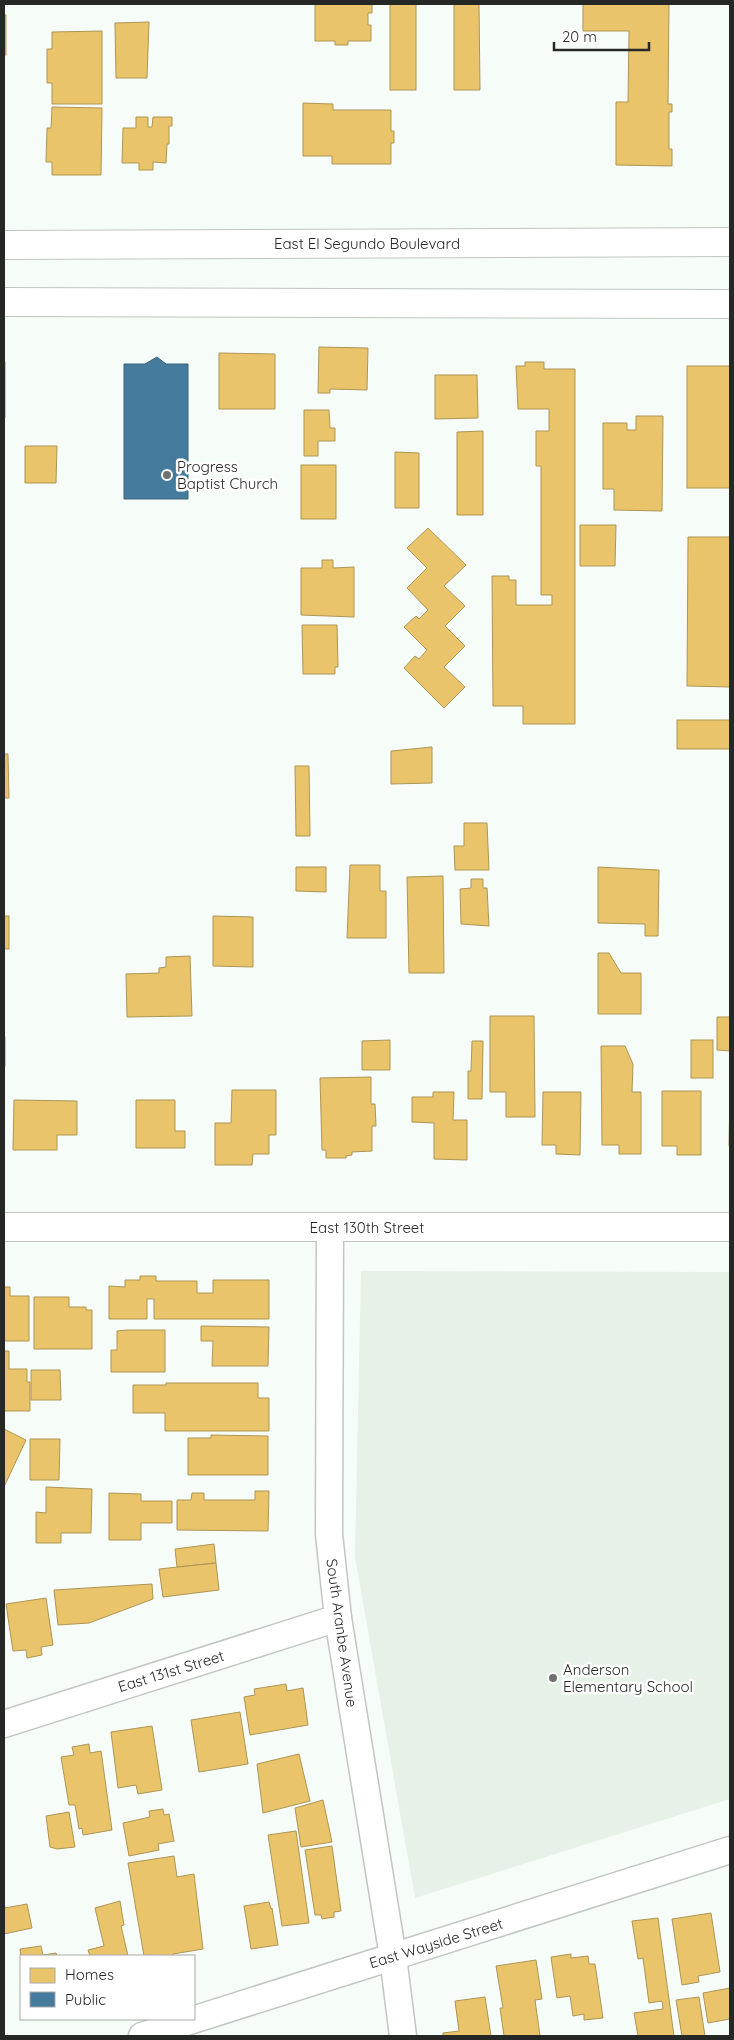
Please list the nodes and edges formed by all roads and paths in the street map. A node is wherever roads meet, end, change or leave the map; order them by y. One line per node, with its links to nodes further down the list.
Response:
1 (730, 242): 2 (main road, East El Segundo Boulevard)
2 (4, 245)
3 (4, 302): 4 (main road)
4 (730, 304)
5 (4, 1227): 6 (main road, East 130th Street)
6 (330, 1227): 7 (main road, East 130th Street); 8 (street, South Aranbe Avenue)
7 (730, 1227)
8 (338, 1618): 9 (street, East 131st Street); 11 (street, South Aranbe Avenue)
9 (4, 1724)
10 (730, 1850): 11 (street, East Wayside Street)
11 (393, 1957): 12 (street, East Wayside Street); 15 (street, South Aranbe Avenue)
12 (195, 2019)
13 (193, 2020): 14 (street, East Wayside Street)
14 (142, 2036)
15 (403, 2036)

